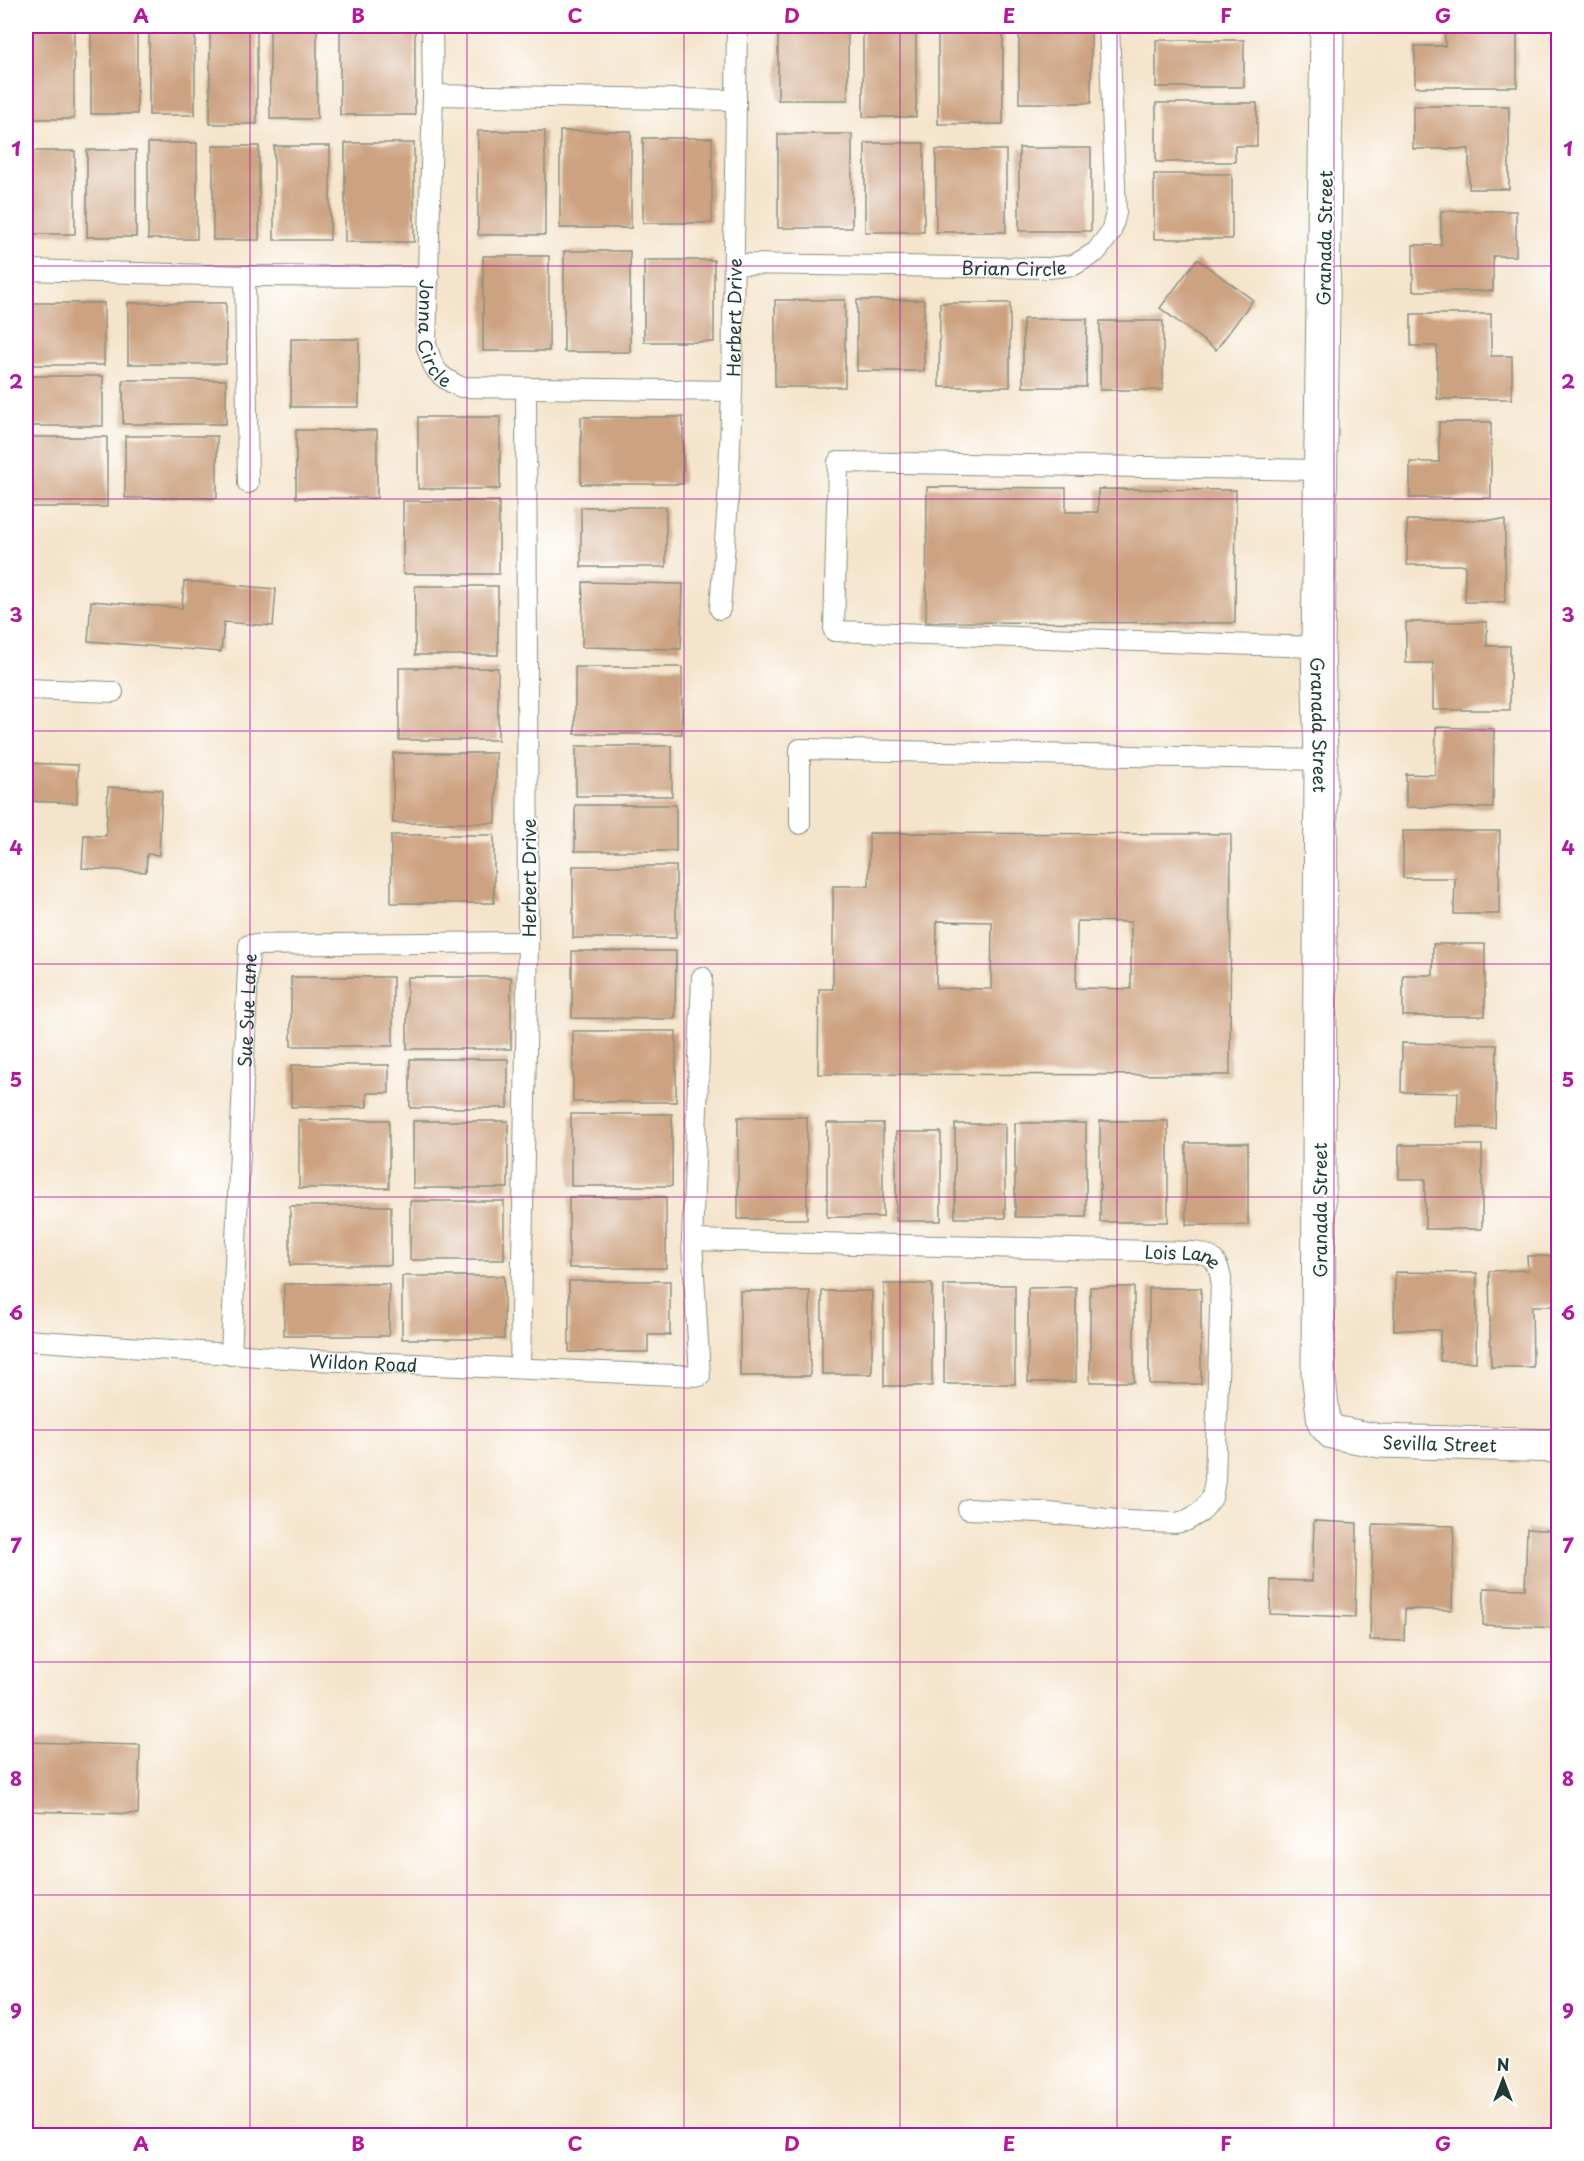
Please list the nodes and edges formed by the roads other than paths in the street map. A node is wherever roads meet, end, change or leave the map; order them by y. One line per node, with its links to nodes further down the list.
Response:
1 (432, 26): 5 (lane)
2 (737, 26): 6 (lane, Herbert Drive)
3 (1109, 26): 7 (lane, Brian Circle)
4 (1327, 26): 13 (street, Granada Street)
5 (433, 95): 6 (lane); 10 (lane)
6 (735, 100): 7 (lane, Herbert Drive)
7 (734, 264): 12 (lane, Herbert Drive)
8 (26, 270): 9 (lane, Jonna Circle)
9 (245, 276): 10 (lane, Jonna Circle); 14 (lane)
10 (429, 277): 11 (lane, Jonna Circle)
11 (526, 388): 12 (lane); 21 (lane, Herbert Drive)
12 (732, 391): 15 (lane, Herbert Drive)
13 (1320, 470): 16 (street, Granada Street); 16 (lane)
14 (248, 483)
15 (720, 609)
16 (1318, 647): 19 (street, Granada Street)
17 (26, 689): 18 (lane)
18 (113, 692)
19 (1321, 760): 20 (lane); 27 (street, Granada Street)
20 (800, 824)
21 (528, 942): 25 (lane, Sue Sue Lane); 26 (lane, Herbert Drive)
22 (702, 977): 23 (lane)
23 (692, 1240): 26 (lane, Wildon Road); 29 (lane, Lois Lane)
24 (26, 1340): 25 (lane, Wildon Road)
25 (231, 1355): 26 (lane, Wildon Road)
26 (520, 1367)
27 (1324, 1423): 28 (street, Sevilla Street)
28 (1558, 1446)
29 (968, 1509)

